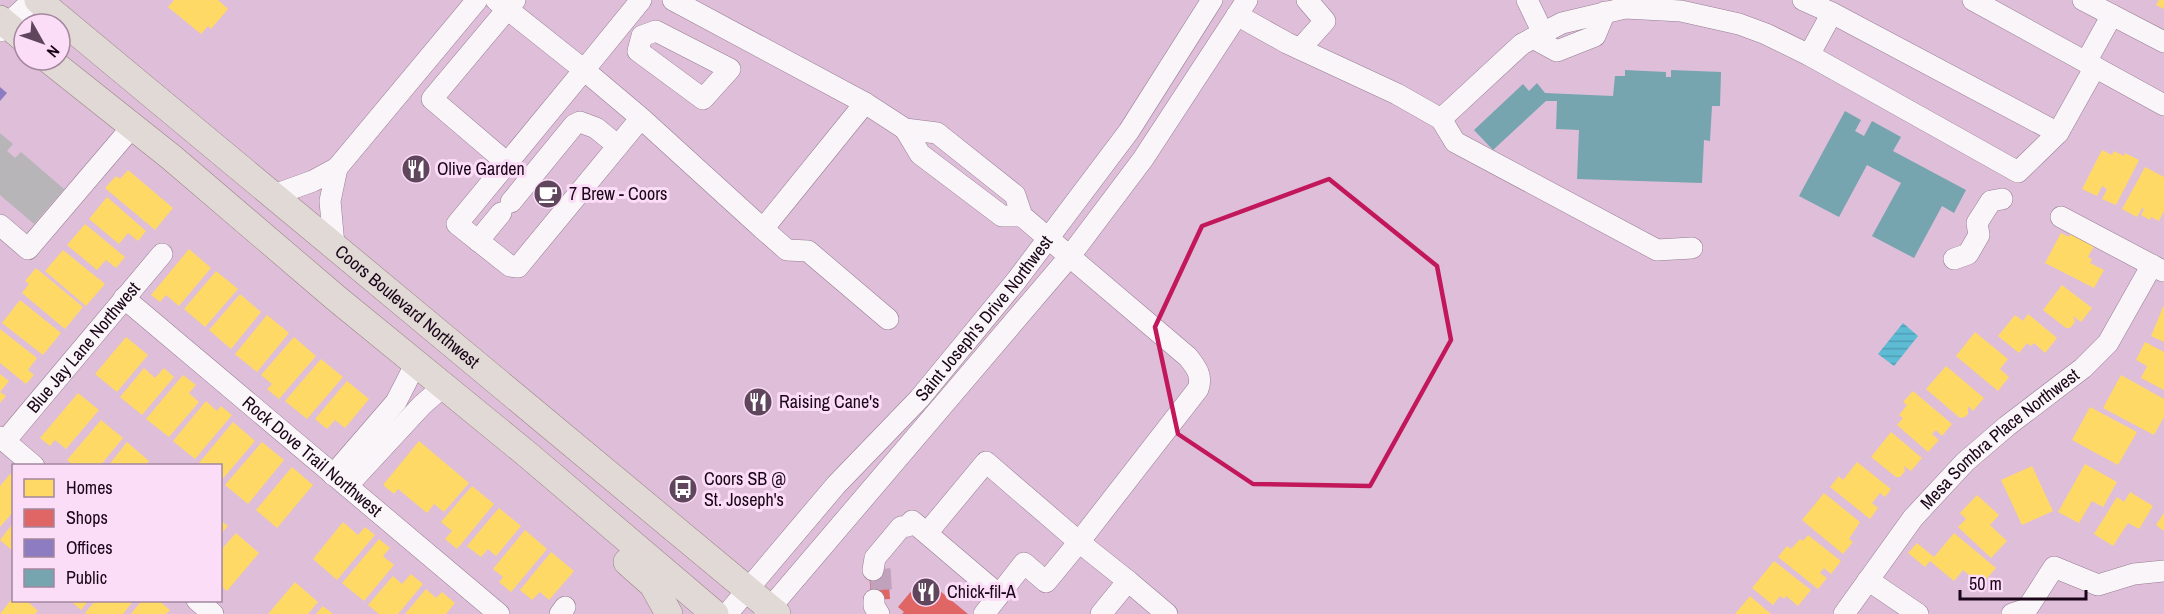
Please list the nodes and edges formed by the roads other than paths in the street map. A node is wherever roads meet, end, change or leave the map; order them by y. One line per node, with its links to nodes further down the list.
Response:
1 (33, 0): 17 (street)
2 (38, 0): 36 (main road, Coors Boulevard Northwest)
3 (477, 0): 34 (street)
4 (640, 0): 16 (street)
5 (673, 0): 26 (street)
6 (1212, 0): 40 (street, Saint Joseph's Drive Northwest)
7 (1307, 0): 21 (street)
8 (1527, 0): 19 (street)
9 (1803, 0): 14 (street)
10 (1972, 0): 23 (street)
11 (2083, 0): 15 (street)
12 (506, 3): 24 (street); 33 (street)
13 (1242, 8): 21 (street); 45 (street, Saint Joseph's Drive Northwest)
14 (1832, 13): 22 (street); 31 (street)
15 (2112, 15): 20 (street); 23 (street)
16 (622, 23): 18 (street); 24 (street)
17 (8, 28)
18 (642, 36)
19 (1538, 36): 22 (street); 29 (street)
20 (2164, 42)
21 (1300, 49): 29 (street)
22 (1809, 55): 35 (street)
23 (2091, 65): 27 (street); 31 (street)
24 (584, 70): 28 (street); 33 (street)
25 (64, 72): 30 (main road, Coors Boulevard Northwest)
26 (865, 103): 39 (street); 40 (street)
27 (2164, 105)
28 (641, 118): 32 (street); 39 (street)
29 (1441, 119): 43 (street)
30 (132, 127): 38 (street); 50 (main road, Coors Boulevard Northwest)
31 (2058, 133): 35 (street)
32 (618, 146): 41 (street); 41 (street)
33 (507, 163): 41 (street)
34 (337, 168): 36 (street); 42 (street)
35 (2018, 172): 46 (street)
36 (274, 195): 42 (main road, Coors Boulevard Northwest)
37 (2061, 217): 47 (street)
38 (0, 225)
39 (764, 229): 49 (street)
40 (1049, 239): 45 (street); 62 (street, Saint Joseph's Drive Northwest)
41 (478, 241)
42 (334, 245): 62 (main road, Coors Boulevard Northwest)
43 (1692, 248)
44 (162, 254): 48 (street, Blue Jay Lane Northwest)
45 (1070, 256): 57 (street); 65 (street, Saint Joseph's Drive Northwest)
46 (1954, 259)
47 (2158, 268): 60 (street, Mesa Sombra Place Northwest)
48 (124, 298): 52 (street, Blue Jay Lane Northwest); 55 (street, Rock Dove Trail Northwest)
49 (888, 319)
50 (416, 363): 51 (main road, Coors Boulevard Northwest); 55 (street)
51 (444, 385): 53 (main road, Coors Boulevard Northwest); 55 (street)
52 (2, 439): 54 (street)
53 (528, 455): 69 (main road); 70 (main road, Coors Boulevard Northwest)
54 (33, 464)
55 (340, 480): 68 (street, Rock Dove Trail Northwest)
56 (916, 526): 57 (street); 58 (street); 63 (street)
57 (1079, 542): 61 (street); 63 (street)
58 (876, 569)
59 (2164, 571): 76 (street)
60 (1868, 580): 74 (street, Mesa Sombra Place Northwest); 75 (street)
61 (1128, 581): 66 (street); 73 (street)
62 (748, 590): 65 (main road, Coors Boulevard Northwest); 71 (street, Saint Joseph's Drive Northwest)
63 (999, 595): 72 (street)
64 (199, 602): 67 (street)
65 (771, 612)
66 (1104, 613)
67 (213, 614)
68 (499, 614)
69 (669, 614)
70 (715, 614)
71 (727, 614)
72 (984, 614)
73 (1167, 614)
74 (1844, 614)
75 (1918, 614)
76 (2012, 614)

